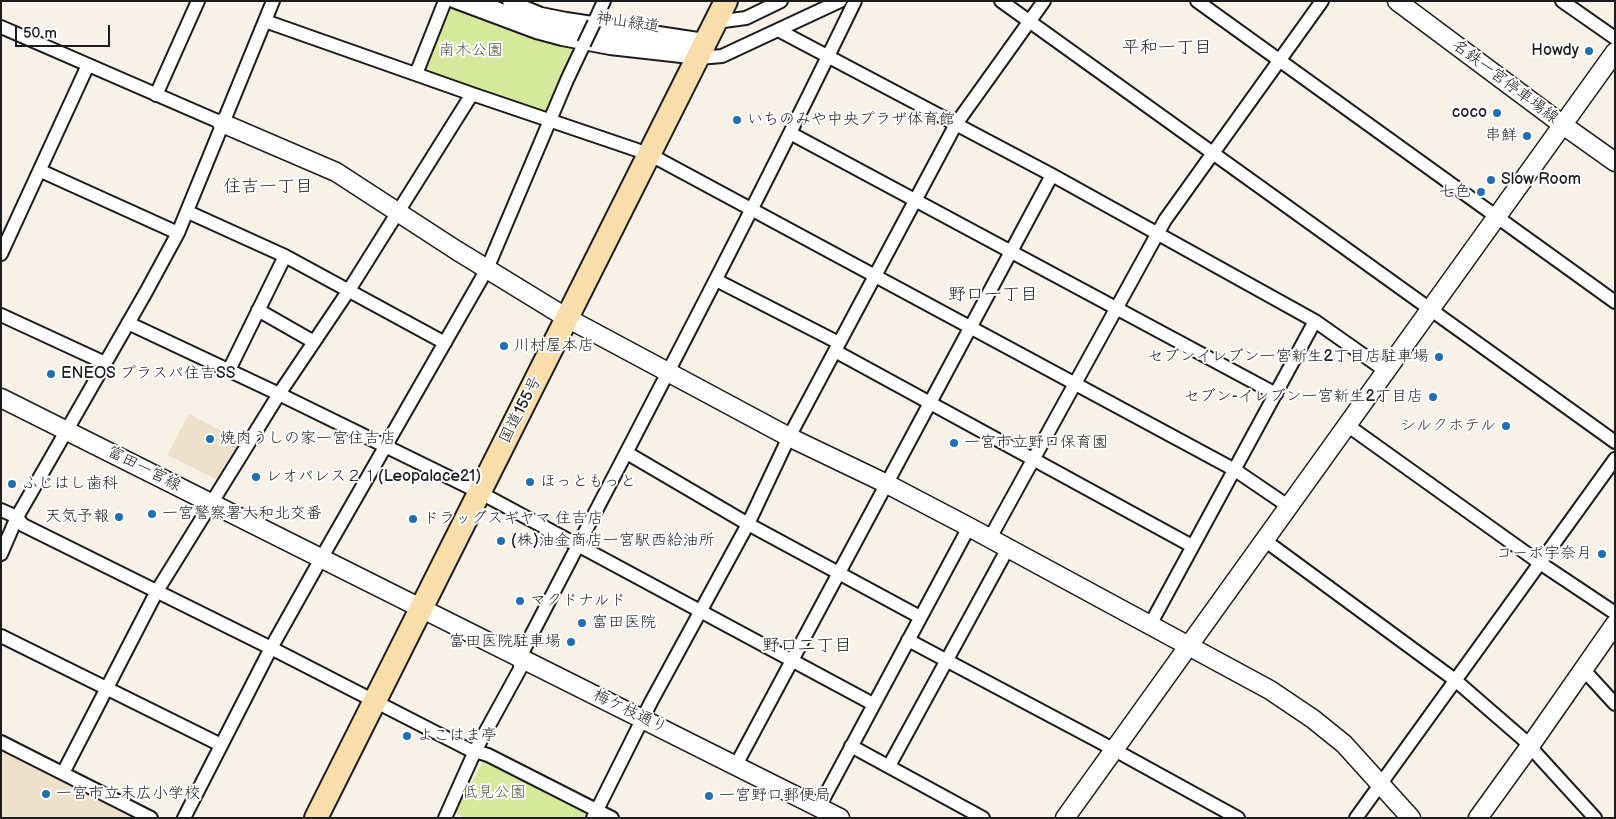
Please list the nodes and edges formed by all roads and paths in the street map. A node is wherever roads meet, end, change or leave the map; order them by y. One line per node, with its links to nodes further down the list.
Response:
1 (198, 1): 33 (street)
2 (273, 1): 18 (street)
3 (446, 1): 31 (street)
4 (453, 1): 25 (street)
5 (478, 1): 27 (street, 神山緑道)
6 (508, 1): 20 (street)
7 (604, 1): 20 (street)
8 (726, 1): 22 (highway, 国道155号)
9 (781, 1): 22 (street)
10 (840, 1): 23 (street)
11 (855, 1): 28 (street)
12 (1001, 1): 19 (street)
13 (1044, 1): 19 (street)
14 (1197, 1): 29 (street)
15 (1322, 1): 29 (street)
16 (1397, 1): 37 (street, 名鉄一宮停車場線)
17 (1562, 1): 24 (street)
18 (265, 21): 31 (street); 35 (street)
19 (1030, 22): 36 (street); 39 (street)
20 (594, 23): 22 (street); 25 (street, bridge)
21 (1, 27): 30 (street)
22 (713, 29): 27 (highway, 国道155号)
23 (778, 30): 27 (street); 28 (street)
24 (1615, 38)
25 (584, 44): 27 (street); 34 (street)
26 (1615, 52): 37 (street)
27 (694, 53): 40 (highway, 国道155号)
28 (828, 56): 36 (street); 38 (street)
29 (1279, 60): 39 (street); 48 (street)
30 (88, 65): 33 (street); 42 (street)
31 (416, 74): 32 (street)
32 (472, 94): 34 (street); 47 (street)
33 (156, 95): 35 (street)
34 (550, 120): 40 (street); 54 (street)
35 (222, 123): 46 (street); 47 (street)
36 (956, 124): 43 (street); 44 (street)
37 (1563, 125): 41 (street, 名鉄一宮停車場線); 48 (street)
38 (790, 133): 44 (street); 45 (street)
39 (1213, 153): 50 (street); 60 (street)
40 (648, 154): 45 (street); 63 (highway, 国道155号)
41 (1615, 162)
42 (41, 171): 49 (street); 52 (street)
43 (1052, 175): 50 (street); 51 (street)
44 (915, 199): 51 (street); 55 (street)
45 (751, 209): 55 (street); 56 (street)
46 (188, 212): 49 (street); 53 (street)
47 (397, 212): 54 (street); 57 (street)
48 (1497, 216): 58 (street); 60 (street)
49 (178, 233): 65 (street)
50 (1157, 234): 59 (street); 64 (street)
51 (1011, 252): 59 (street); 66 (street)
52 (1, 254)
53 (285, 256): 57 (street); 61 (street)
54 (487, 269): 63 (street); 68 (street)
55 (875, 276): 66 (street); 69 (street)
56 (716, 280): 69 (street); 73 (street)
57 (349, 290): 67 (street); 68 (street)
58 (1615, 302)
59 (1115, 308): 74 (street); 76 (street)
60 (1430, 309): 72 (street); 82 (street)
61 (258, 310): 67 (street); 71 (street)
62 (1, 314): 70 (street)
63 (567, 318): 73 (street); 89 (highway, 国道155号)
64 (1315, 321): 72 (street); 76 (street)
65 (128, 323): 70 (street); 71 (street)
66 (971, 328): 74 (street); 78 (street)
67 (314, 342): 75 (street)
68 (445, 344): 83 (street)
69 (837, 347): 78 (street); 81 (street)
70 (105, 363): 80 (street)
71 (229, 370): 75 (street)
72 (1386, 371): 79 (street)
73 (669, 372): 81 (street); 84 (street)
74 (1075, 384): 86 (street); 87 (street)
75 (280, 394): 83 (street); 90 (street)
76 (1276, 394): 87 (street)
77 (1, 398): 80 (street, 富田一宮線)
78 (930, 402): 86 (street); 88 (street)
79 (1347, 425): 91 (street); 103 (street)
80 (66, 430): 90 (street, 富田一宮線); 93 (street)
81 (789, 437): 88 (street); 94 (street)
82 (1615, 442)
83 (385, 446): 89 (street); 102 (street)
84 (627, 453): 94 (street); 98 (street)
85 (1615, 458): 103 (street)
86 (1034, 460): 96 (street); 99 (street)
87 (1234, 470): 91 (street); 99 (street)
88 (887, 484): 95 (street); 104 (street)
89 (479, 492): 98 (street); 106 (highway, 国道155号)
90 (212, 503): 102 (street, 富田一宮線); 105 (street)
91 (1288, 506): 97 (street)
92 (1, 510): 93 (street)
93 (17, 517): 101 (street); 105 (street)
94 (748, 524): 104 (street); 107 (street)
95 (969, 527): 96 (street); 109 (street)
96 (990, 538): 100 (street)
97 (1263, 540): 114 (street); 120 (street)
98 (577, 546): 107 (street); 116 (street)
99 (1192, 546): 111 (street)
100 (1008, 548): 111 (street); 118 (street)
101 (1, 554)
102 (322, 557): 106 (street, 富田一宮線); 115 (street)
103 (1540, 563): 108 (street); 120 (street)
104 (839, 574): 109 (street); 117 (street)
105 (157, 591): 115 (street); 121 (street)
106 (420, 607): 116 (street, 梅ケ枝通り); 122 (highway, 国道155号)
107 (701, 612): 117 (street); 125 (street)
108 (1615, 614)
109 (920, 617): 113 (street)
110 (1615, 624): 119 (street)
111 (1150, 625): 114 (street)
112 (1, 636): 121 (street)
113 (908, 640): 118 (street); 123 (street)
114 (1188, 646): 130 (street); 135 (street)
115 (271, 648): 122 (street); 127 (street)
116 (520, 657): 125 (street, 梅ケ枝通り); 131 (street)
117 (791, 661): 123 (street); 132 (street)
118 (946, 661): 130 (street); 133 (street)
119 (1583, 669): 124 (street); 129 (street)
120 (1455, 680): 129 (street); 135 (street)
121 (107, 689): 127 (street); 134 (street)
122 (375, 701): 131 (street); 142 (highway, 国道155号)
123 (873, 704): 128 (street)
124 (1615, 704)
125 (643, 718): 132 (street, 梅ケ枝通り); 137 (street)
126 (1, 742): 134 (street)
127 (221, 745): 141 (street)
128 (851, 746): 133 (street); 136 (street)
129 (1530, 746): 139 (street); 150 (street)
130 (1113, 749): 146 (street); 147 (street)
131 (474, 751): 137 (street); 138 (street)
132 (736, 764): 136 (street, 梅ケ枝通り)
133 (889, 766): 145 (street)
134 (63, 773): 140 (street)
135 (1380, 784): 148 (street); 149 (street)
136 (819, 806): 144 (street, 梅ケ枝通り)
137 (595, 814): 143 (street)
138 (449, 817)
139 (1481, 817)
140 (152, 818)
141 (184, 818)
142 (316, 818)
143 (612, 818)
144 (840, 818)
145 (983, 818)
146 (1064, 818)
147 (1238, 818)
148 (1356, 818)
149 (1411, 818)
150 (1595, 818)

